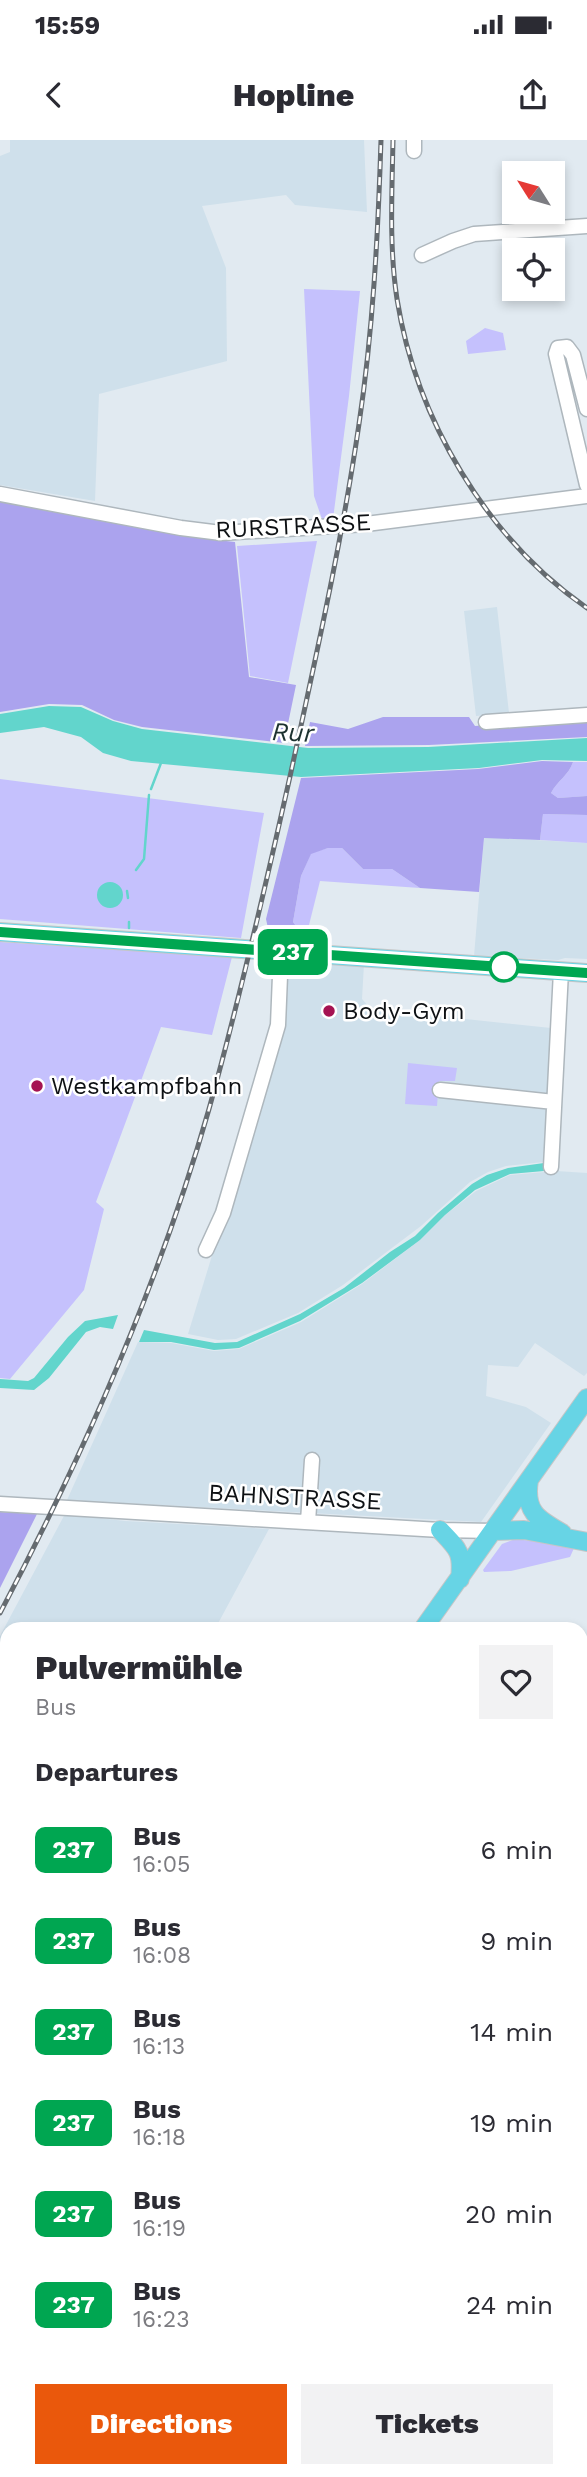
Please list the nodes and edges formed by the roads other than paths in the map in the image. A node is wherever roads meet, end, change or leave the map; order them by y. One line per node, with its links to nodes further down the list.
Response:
1 (587, 226): 2 (street)
2 (422, 255)
3 (587, 409): 4 (street)
4 (585, 463): 5 (street)
5 (587, 485)
6 (0, 494): 7 (street, RURSTRASSE)
7 (587, 496)
8 (587, 715): 9 (street)
9 (486, 722)
10 (0, 932): 11 (main road)
11 (281, 951): 12 (main road); 17 (street)
12 (561, 971): 13 (main road); 15 (street)
13 (587, 973)
14 (440, 1090): 15 (street)
15 (554, 1102): 16 (street)
16 (551, 1167)
17 (206, 1251)
18 (587, 1398): 20 (main road)
19 (312, 1460): 22 (street)
20 (529, 1480): 24 (main road); 25 (main road)
21 (0, 1503): 22 (street, BAHNSTRASSE)
22 (308, 1522): 23 (street, BAHNSTRASSE)
23 (440, 1530): 24 (street, BAHNSTRASSE); 26 (main road)
24 (494, 1531): 25 (main road, BAHNSTRASSE); 26 (main road)
25 (579, 1540)
26 (460, 1579): 27 (main road)
27 (428, 1622)

